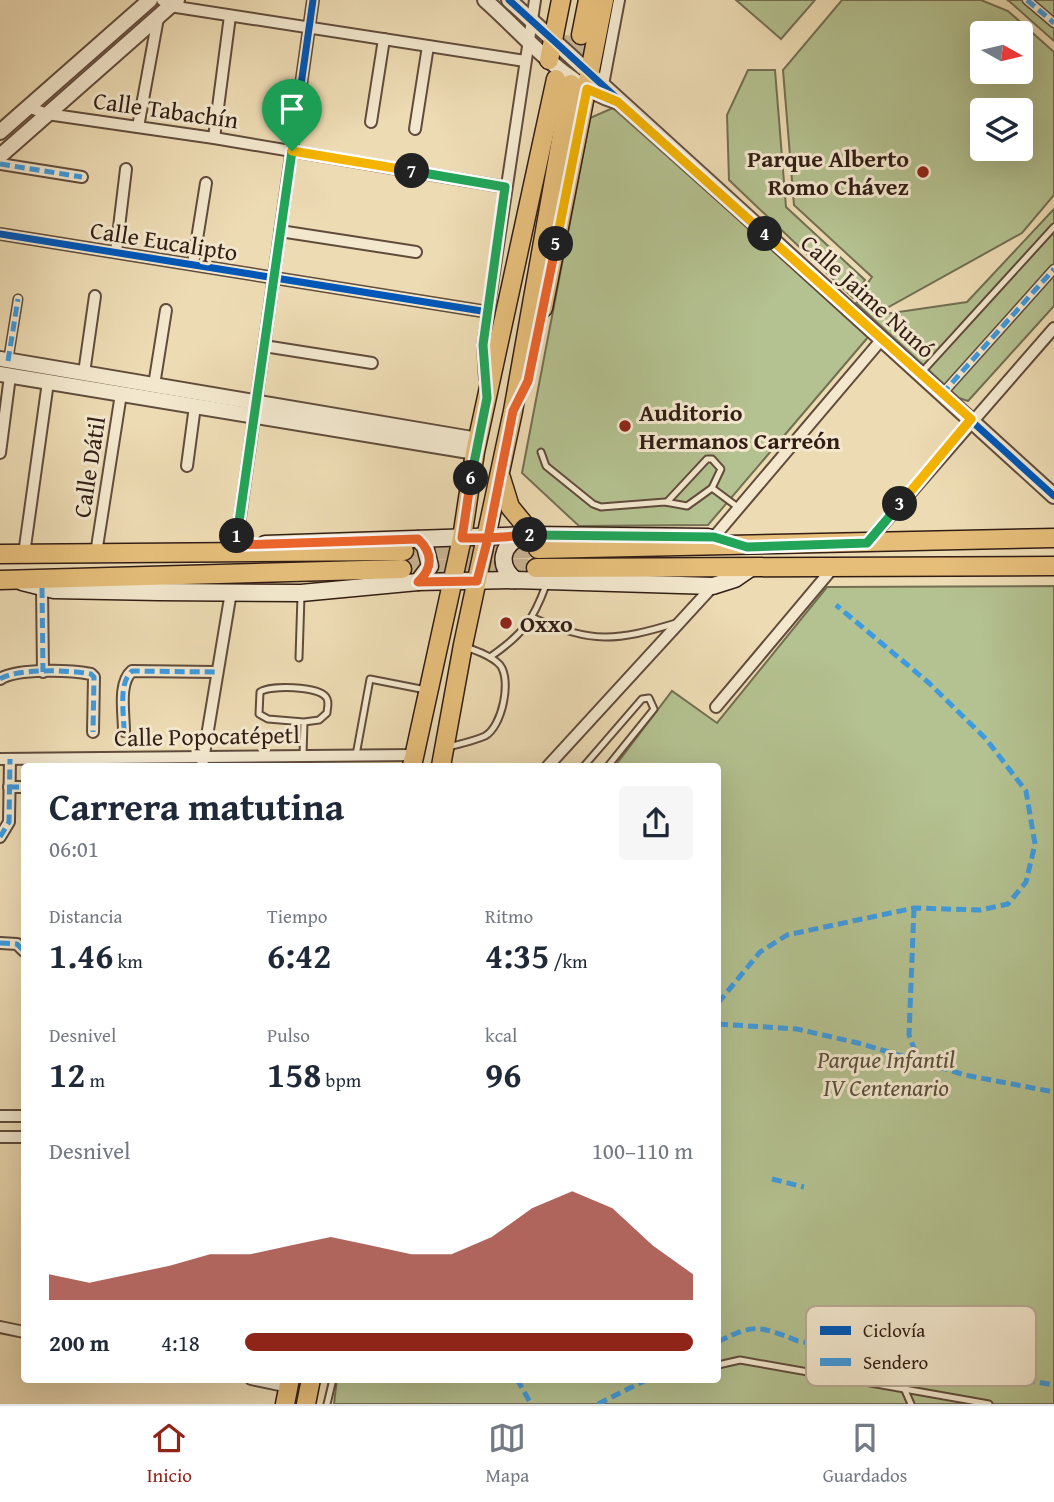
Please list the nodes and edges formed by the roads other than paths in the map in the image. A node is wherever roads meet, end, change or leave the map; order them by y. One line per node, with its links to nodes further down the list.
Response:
1 (150, 0): 25 (street)
2 (313, 0): 17 (street)
3 (485, 0): 20 (street, Calle Jaime Nunó)
4 (509, 0): 15 (street, Calle Jaime Nunó)
5 (535, 0): 15 (street)
6 (561, 0): 18 (main road)
7 (571, 0): 18 (main road)
8 (588, 0): 18 (main road)
9 (604, 0): 24 (main road)
10 (619, 0): 24 (street)
11 (1027, 0): 16 (street)
12 (170, 2): 13 (street); 14 (street)
13 (230, 16): 17 (street); 31 (street)
14 (158, 18): 26 (street); 28 (street)
15 (532, 21): 18 (street, Calle Jaime Nunó); 20 (street)
16 (1054, 23)
17 (309, 28): 19 (street); 32 (street)
18 (566, 35): 22 (main road); 24 (street, Calle Jaime Nunó)
19 (384, 39): 21 (street); 27 (street)
20 (529, 41): 22 (street, Calle Jaime Nunó); 23 (street)
21 (428, 46): 23 (street); 29 (street)
22 (549, 60): 24 (street, Calle Jaime Nunó)
23 (525, 61): 38 (street)
24 (585, 85): 52 (street, Calle Jaime Nunó); 62 (main road); 70 (main road)
25 (28, 107): 26 (street, Calle Tabachín); 30 (street)
26 (47, 114): 28 (street, Calle Tabachín); 33 (street)
27 (371, 122)
28 (138, 127): 31 (street, Calle Tabachín)
29 (415, 129)
30 (0, 132)
31 (214, 138): 32 (street, Calle Tabachín)
32 (292, 151): 38 (street, Calle Tabachín); 40 (street)
33 (0, 156)
34 (0, 164): 36 (street)
35 (126, 169): 42 (street)
36 (82, 177)
37 (206, 183): 44 (street)
38 (505, 187): 50 (street)
39 (1054, 227): 57 (lane)
40 (280, 231): 43 (street); 46 (street)
41 (0, 234): 42 (street, Calle Eucalipto)
42 (116, 252): 44 (street, Calle Eucalipto)
43 (416, 252)
44 (193, 264): 46 (street, Calle Eucalipto)
45 (1054, 268): 61 (street)
46 (274, 277): 50 (street, Calle Eucalipto); 53 (street)
47 (95, 296): 56 (street)
48 (18, 299): 55 (street)
49 (166, 310): 59 (street)
50 (488, 312): 62 (street)
51 (1054, 328): 65 (street)
52 (882, 339): 57 (street, Calle Jaime Nunó); 74 (street)
53 (264, 346): 54 (street); 64 (street)
54 (372, 363)
55 (5, 367): 56 (street); 58 (street); 68 (street)
56 (84, 373): 59 (street)
57 (920, 374): 61 (street, Calle Jaime Nunó)
58 (48, 382): 60 (street); 86 (street)
59 (154, 385): 64 (street)
60 (121, 394): 63 (street); 83 (street, Calle Dátil)
61 (942, 394): 65 (street, Calle Jaime Nunó)
62 (487, 398): 66 (main road)
63 (195, 406): 64 (street); 69 (street)
64 (255, 409): 66 (street); 82 (street)
65 (971, 419): 72 (street, Calle Jaime Nunó); 81 (street)
66 (477, 446): 76 (main road)
67 (541, 452): 73 (lane)
68 (0, 453)
69 (187, 466)
70 (500, 476): 77 (main road); 80 (main road)
71 (712, 488): 73 (lane); 73 (lane); 74 (lane)
72 (1054, 496)
73 (667, 502)
74 (738, 508): 75 (street)
75 (714, 537): 80 (main road); 84 (main road)
76 (462, 538): 77 (main road); 79 (main road); 96 (main road)
77 (488, 538): 80 (main road); 94 (main road)
78 (1054, 538): 81 (main road)
79 (418, 539): 82 (main road); 95 (main road)
80 (531, 540): 84 (main road); 93 (main road)
81 (867, 543): 84 (main road)
82 (236, 545): 83 (main road)
83 (97, 547): 87 (main road)
84 (747, 547)
85 (0, 554): 86 (main road)
86 (24, 554): 87 (main road)
87 (45, 554): 92 (main road)
88 (1054, 566): 90 (main road)
89 (751, 568): 90 (main road); 91 (main road); 97 (main road)
90 (832, 569): 110 (street)
91 (542, 575): 93 (main road); 97 (main road); 101 (lane)
92 (8, 580): 98 (main road)
93 (515, 580): 94 (main road)
94 (477, 581): 96 (main road); 103 (main road)
95 (418, 582): 96 (main road); 100 (main road)
96 (453, 582): 109 (main road)
97 (713, 586): 102 (street)
98 (42, 588): 99 (main road); 106 (street)
99 (231, 592): 100 (main road); 107 (street)
100 (301, 593): 105 (lane)
101 (534, 618): 102 (lane); 104 (lane)
102 (680, 622): 121 (street)
103 (463, 645): 104 (lane); 114 (main road)
104 (490, 657): 114 (lane)
105 (299, 658)
106 (43, 672): 108 (street); 113 (street)
107 (216, 672): 112 (street); 119 (street)
108 (0, 679)
109 (429, 690): 115 (lane); 118 (main road)
110 (716, 707)
111 (304, 722): 111 (lane); 116 (lane)
112 (124, 731)
113 (93, 732)
114 (445, 748): 120 (main road)
115 (356, 755): 116 (street, Calle Popocatépetl); 118 (street, Calle Popocatépetl)
116 (303, 756): 119 (street, Calle Popocatépetl)
117 (5, 759): 119 (street, Calle Popocatépetl); 124 (street)
118 (413, 761)
119 (202, 762)
120 (442, 763)
121 (551, 763)
122 (587, 763): 123 (lane)
123 (610, 763)
124 (9, 787): 125 (street); 126 (street)
125 (21, 787)
126 (0, 837)
127 (0, 943): 128 (street)
128 (21, 948)
129 (0, 1116): 130 (street)
130 (21, 1116)
131 (0, 1137): 132 (street)
132 (21, 1138)
133 (0, 1327): 134 (street)
134 (21, 1331)
135 (721, 1364): 136 (lane)
136 (806, 1371)
137 (264, 1383): 142 (street)
138 (310, 1383): 143 (main road)
139 (331, 1383): 144 (lane)
140 (892, 1386): 141 (lane)
141 (904, 1388): 145 (lane); 146 (lane)
142 (288, 1390)
143 (306, 1404)
144 (327, 1404)
145 (911, 1404)
146 (989, 1404)

